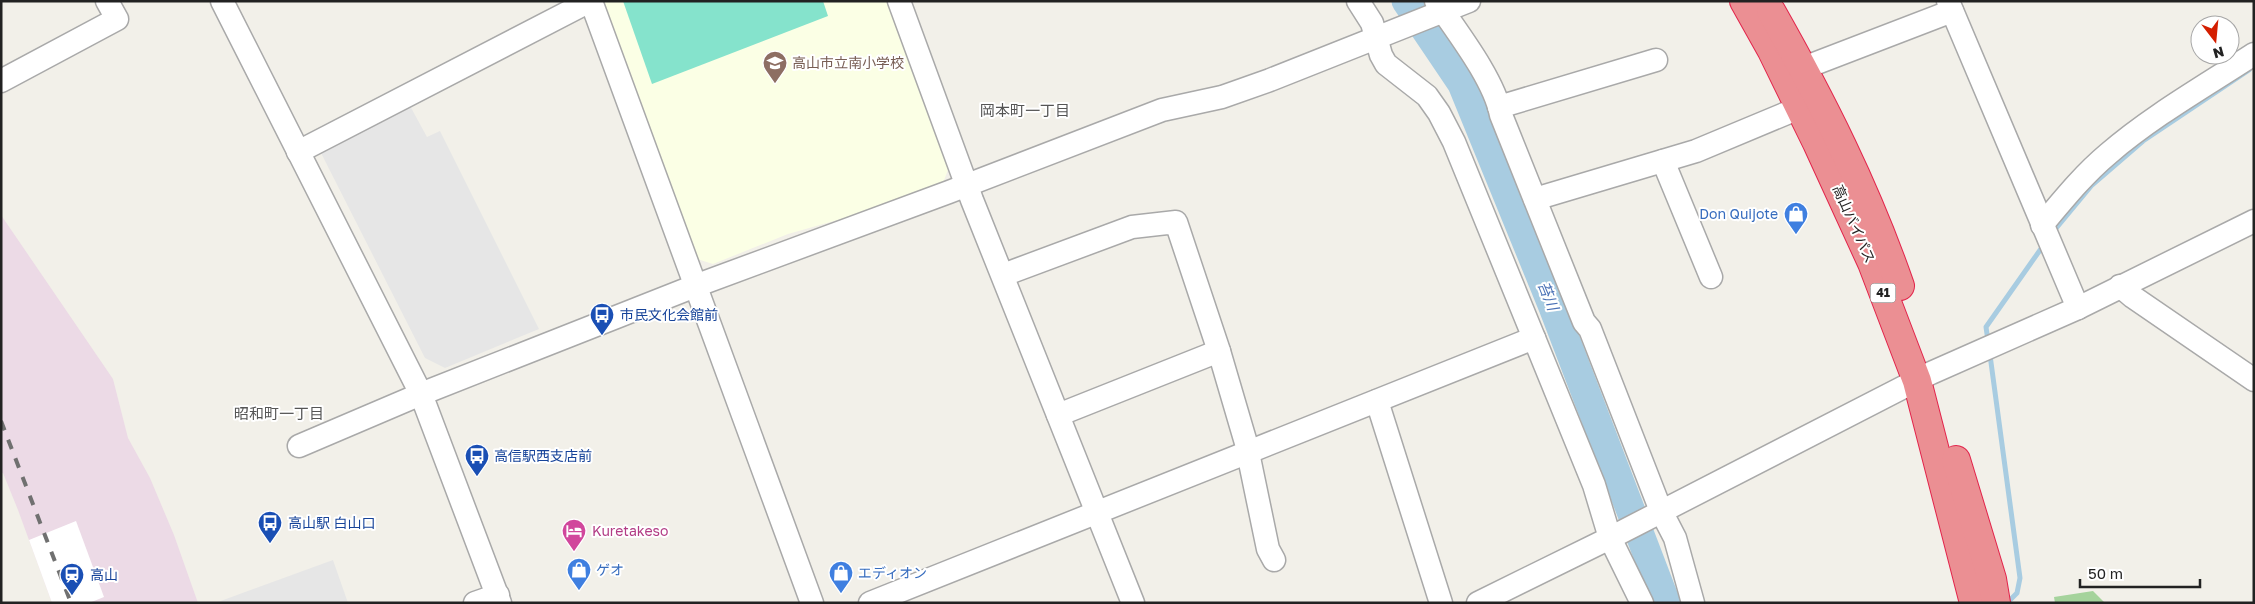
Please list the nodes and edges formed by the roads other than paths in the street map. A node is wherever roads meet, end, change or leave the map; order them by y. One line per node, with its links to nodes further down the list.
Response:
1 (107, 1): 15 (street)
2 (222, 1): 18 (street)
3 (590, 1): 18 (street); 26 (street)
4 (899, 1): 20 (street)
5 (1358, 1): 11 (street)
6 (1469, 1): 10 (street)
7 (1744, 1): 17 (highway, 高山バイパス / 41)
8 (1765, 1): 31 (highway, 高山バイパス / 41)
9 (1950, 6): 14 (street); 23 (street)
10 (1438, 9): 11 (street); 16 (street)
11 (1382, 34): 20 (street); 29 (street)
12 (2254, 54): 23 (street)
13 (1656, 60): 16 (street)
14 (1814, 64)
15 (1, 81)
16 (1500, 107): 21 (street)
17 (1800, 108): 19 (street); 31 (highway, 高山バイパス / 41)
18 (298, 152): 33 (street)
19 (1663, 161): 21 (street); 25 (street)
20 (967, 185): 24 (street); 26 (street)
21 (1535, 199): 39 (street)
22 (2254, 221): 27 (street)
23 (2047, 235): 28 (street)
24 (1003, 276): 30 (street); 35 (street)
25 (1711, 277)
26 (695, 286): 33 (street); 45 (street)
27 (2120, 286): 28 (street); 32 (street)
28 (2078, 308): 31 (street)
29 (1534, 338): 34 (street); 40 (street)
30 (1219, 351): 35 (street); 37 (street)
31 (1924, 377): 39 (street); 43 (highway, 高山バイパス / 41)
32 (2254, 380)
33 (421, 394): 36 (street); 42 (street)
34 (1377, 402): 37 (street); 48 (street)
35 (1058, 415): 38 (street)
36 (299, 446)
37 (1248, 453): 38 (street); 41 (street)
38 (1097, 513): 46 (street); 47 (street)
39 (1658, 513): 40 (street); 51 (street)
40 (1614, 536): 49 (street); 50 (street)
41 (1274, 560)
42 (499, 599): 44 (street)
43 (1989, 602)
44 (475, 603)
45 (812, 603)
46 (870, 603)
47 (1133, 603)
48 (1441, 603)
49 (1478, 603)
50 (1642, 603)
51 (1693, 603)

